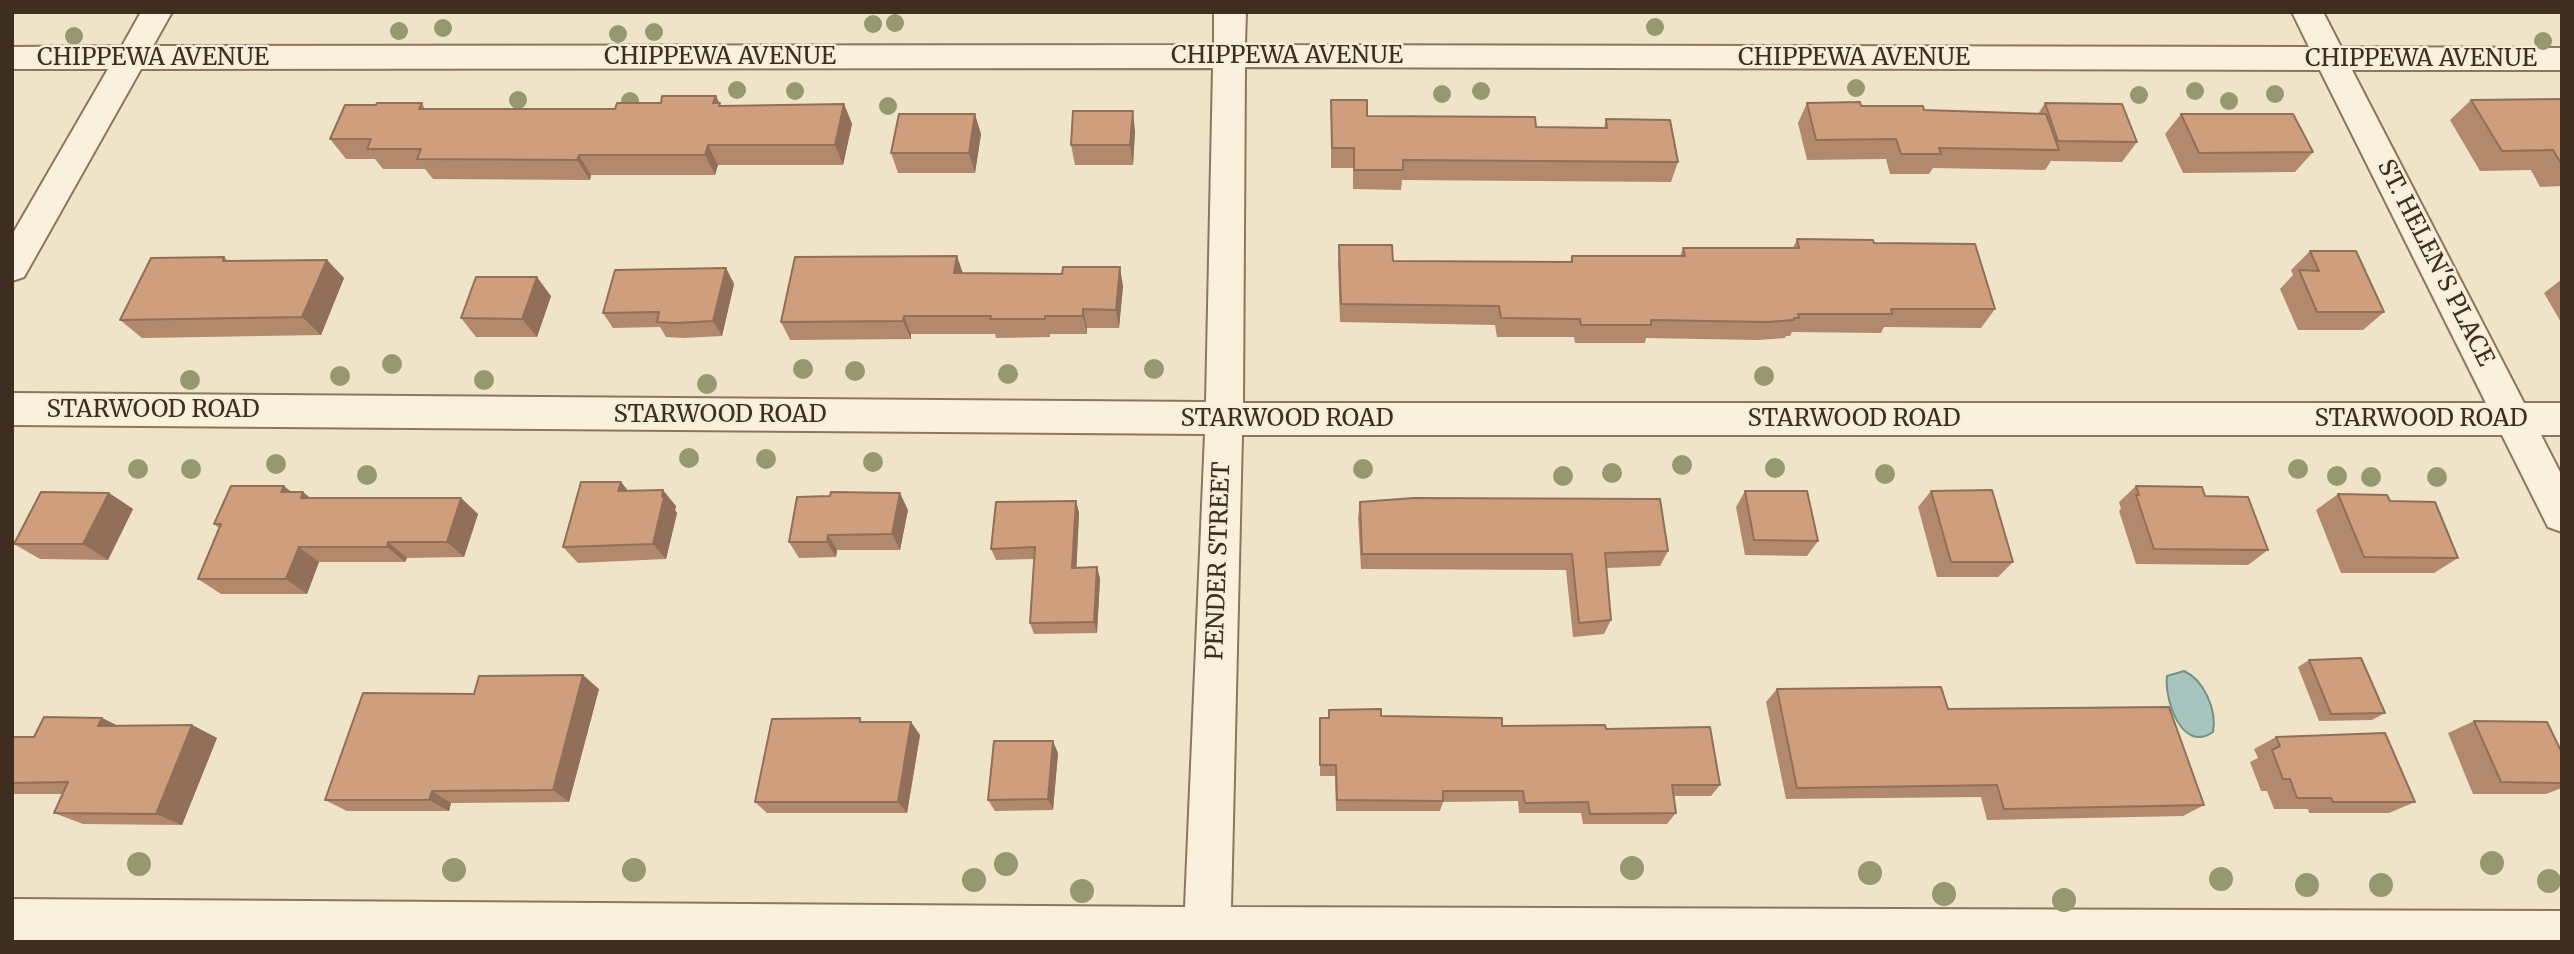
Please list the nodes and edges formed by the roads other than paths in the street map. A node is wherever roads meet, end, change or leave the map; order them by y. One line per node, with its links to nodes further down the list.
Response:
1 (157, 12): 6 (street)
2 (1230, 12): 4 (street, PENDER STREET)
3 (2307, 12): 8 (street, ST. HELEN'S PLACE)
4 (1229, 56): 6 (street, CHIPPEWA AVENUE); 8 (street, CHIPPEWA AVENUE); 11 (street, PENDER STREET)
5 (12, 58): 6 (street, CHIPPEWA AVENUE)
6 (129, 58): 9 (street)
7 (2562, 59): 8 (street, CHIPPEWA AVENUE)
8 (2332, 60): 12 (street, ST. HELEN'S PLACE)
9 (12, 267)
10 (12, 409): 11 (street, STARWOOD ROAD)
11 (1224, 418): 12 (street, STARWOOD ROAD); 17 (street, PENDER STREET)
12 (2514, 419): 13 (street, STARWOOD ROAD); 14 (street, ST. HELEN'S PLACE)
13 (2562, 419)
14 (2562, 514)
15 (12, 922): 17 (street)
16 (2562, 934): 17 (street)
17 (1207, 936)

